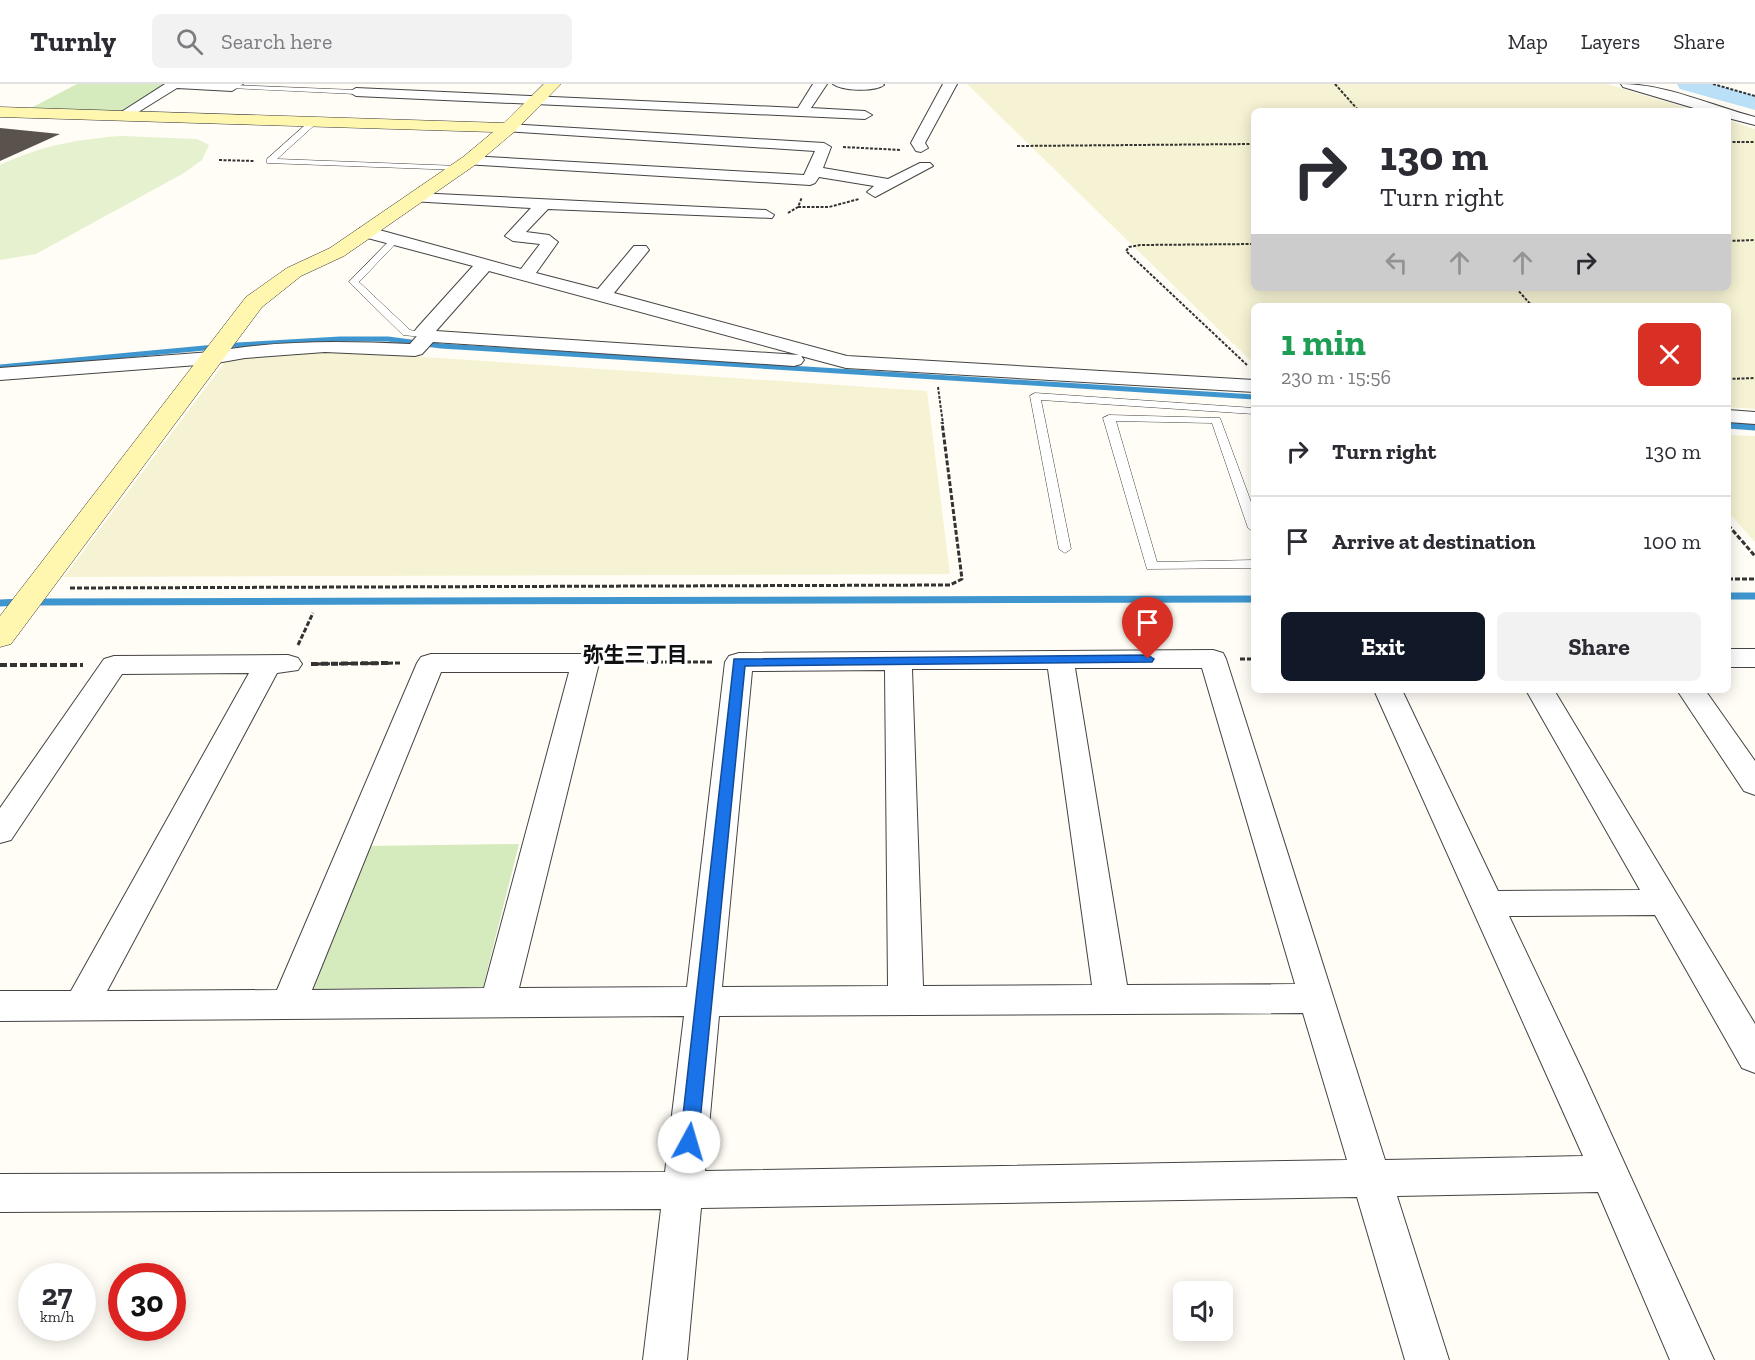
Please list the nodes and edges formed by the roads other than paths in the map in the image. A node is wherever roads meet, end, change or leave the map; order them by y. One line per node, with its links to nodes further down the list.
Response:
1 (174, 84): 7 (street); 16 (street)
2 (553, 84): 10 (street)
3 (820, 84): 13 (street)
4 (840, 84): 8 (street)
5 (950, 84): 20 (street)
6 (1628, 84): 11 (street)
7 (234, 85): 9 (lane)
8 (877, 85)
9 (356, 92): 10 (street)
10 (535, 101): 13 (street); 19 (street)
11 (1709, 108)
12 (0, 112): 16 (street)
13 (802, 112): 14 (street)
14 (865, 115)
15 (1731, 115): 18 (street)
16 (122, 116): 17 (street)
17 (315, 121): 19 (street); 21 (lane)
18 (1755, 122)
19 (508, 128): 21 (street); 23 (street)
20 (921, 148)
21 (464, 165): 23 (street); 24 (street)
22 (925, 166): 23 (street)
23 (812, 175)
24 (416, 198): 25 (street); 27 (street)
25 (544, 204): 26 (street); 31 (street)
26 (766, 215)
27 (366, 232): 28 (street); 34 (street)
28 (395, 240): 30 (street); 33 (lane)
29 (640, 250): 32 (street)
30 (486, 264): 31 (street); 33 (street)
31 (526, 274): 32 (street)
32 (602, 296): 35 (street)
33 (421, 343): 34 (street); 35 (street)
34 (211, 358): 36 (street); 44 (street)
35 (846, 362): 37 (street)
36 (0, 374)
37 (1251, 384)
38 (1251, 411): 42 (lane)
39 (1731, 416): 40 (street)
40 (1755, 418)
41 (1251, 519): 43 (lane)
42 (1065, 549)
43 (1251, 564)
44 (21, 609)
45 (1731, 658): 46 (street)
46 (1755, 658)
47 (1060, 660): 48 (street); 56 (street); 57 (street)
48 (898, 661): 58 (street); 59 (street)
49 (1389, 693): 55 (street)
50 (1542, 693): 54 (street)
51 (1693, 693): 52 (street)
52 (1755, 783)
53 (0, 832): 63 (street)
54 (1664, 902): 55 (street); 64 (street)
55 (1487, 904): 65 (street)
56 (1316, 998): 57 (street); 66 (street)
57 (1112, 999): 58 (street)
58 (906, 1000): 59 (street)
59 (704, 1001): 60 (street); 67 (street)
60 (498, 1002): 61 (street); 61 (street)
61 (288, 1004): 63 (street)
62 (0, 1006): 63 (street)
63 (81, 1006)
64 (1755, 1057)
65 (1609, 1174): 66 (street); 71 (street)
66 (1371, 1178): 67 (street); 70 (street)
67 (684, 1190): 68 (street); 69 (street)
68 (0, 1193)
69 (665, 1360)
70 (1427, 1360)
71 (1692, 1360)

